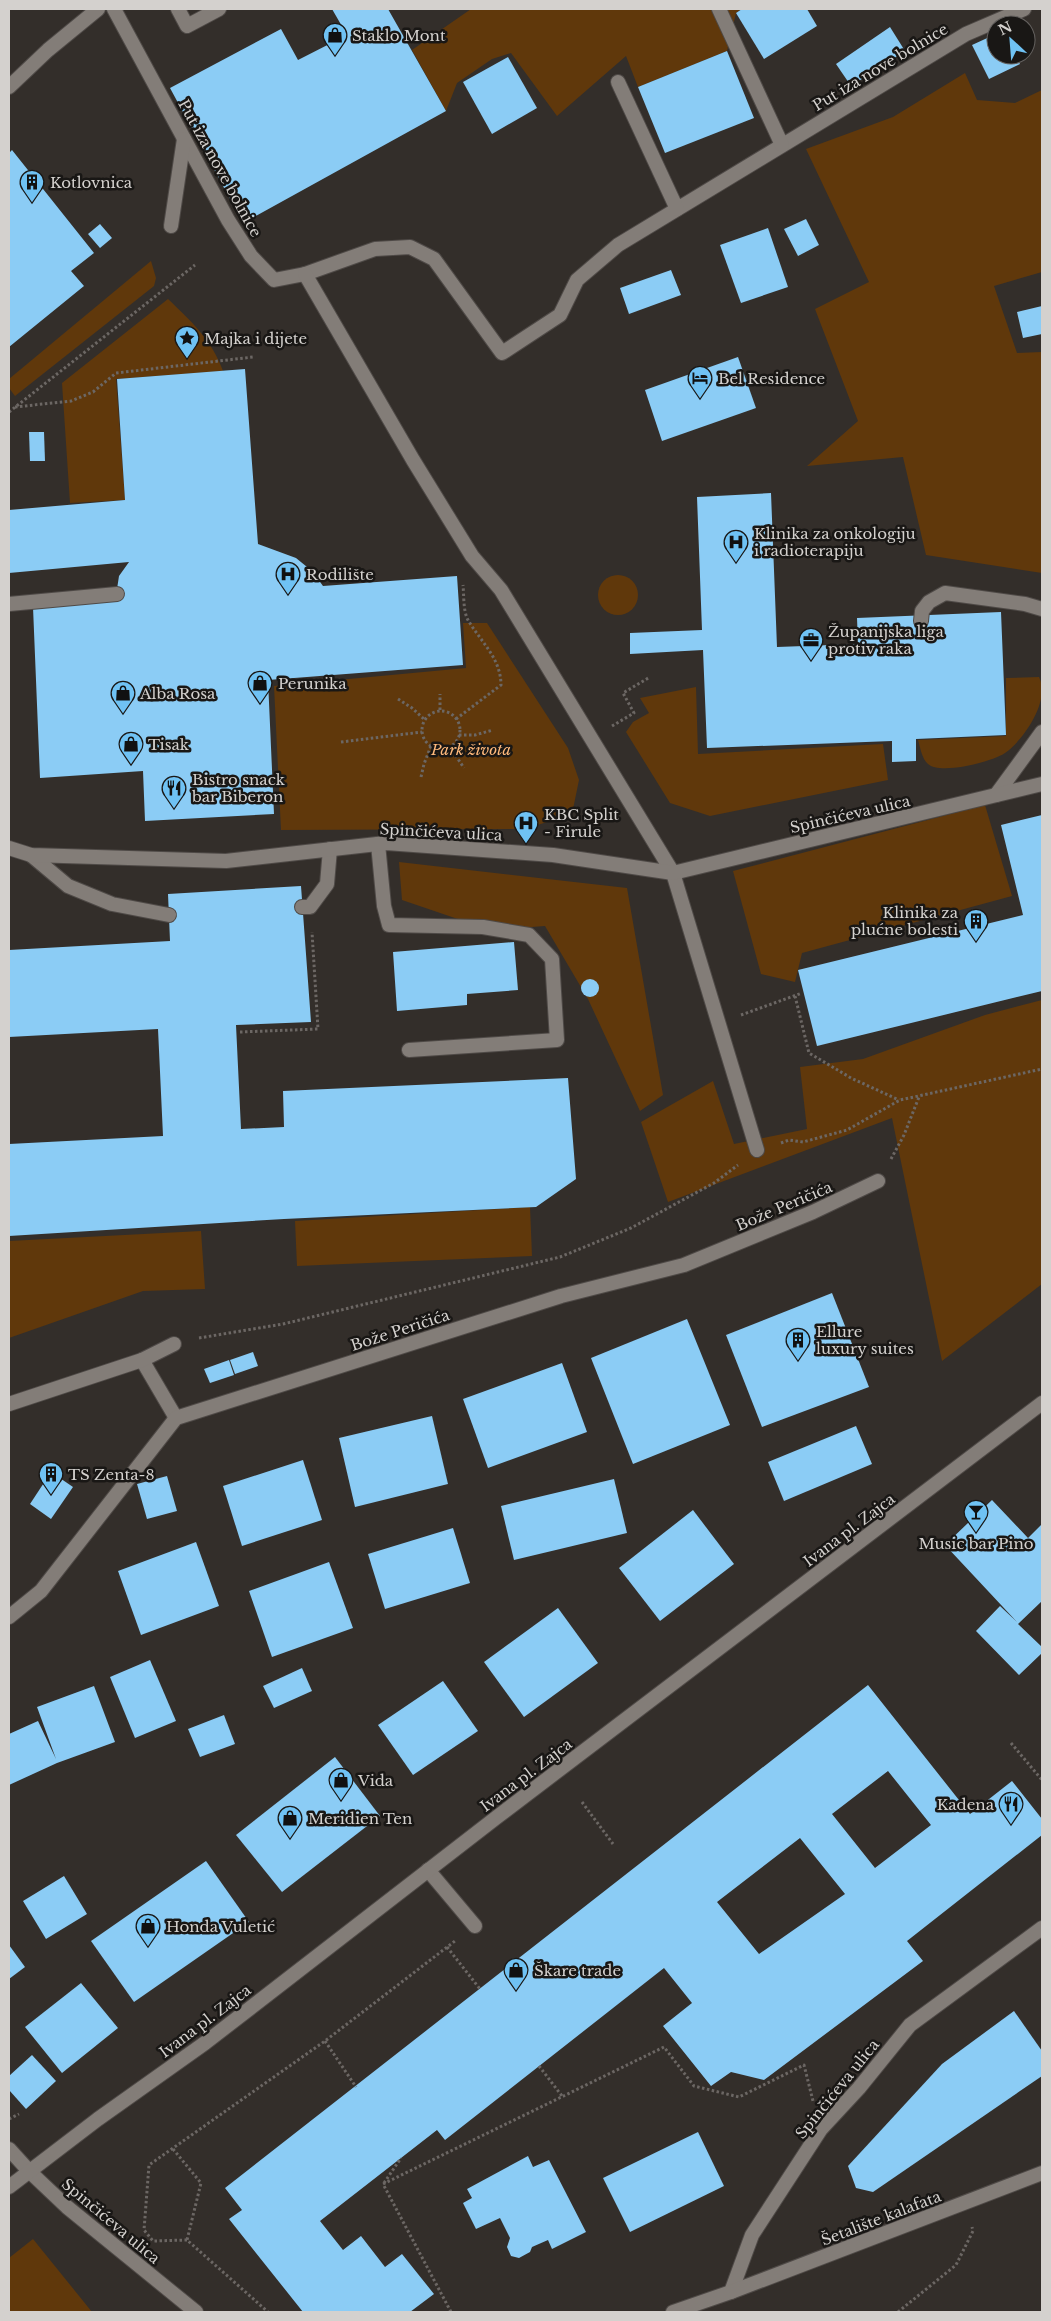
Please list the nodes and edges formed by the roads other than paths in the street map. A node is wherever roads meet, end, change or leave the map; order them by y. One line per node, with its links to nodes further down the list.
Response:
1 (98, 9): 8 (street)
2 (114, 9): 9 (street, Put iza nove bolnice)
3 (178, 9): 4 (street)
4 (219, 9)
5 (719, 9): 10 (street)
6 (1024, 9): 10 (street, Put iza nove bolnice)
7 (618, 82): 11 (street)
8 (9, 87)
9 (184, 139): 12 (street); 13 (street, Put iza nove bolnice)
10 (782, 146): 11 (street, Put iza nove bolnice)
11 (677, 209): 13 (street, Put iza nove bolnice)
12 (171, 226)
13 (305, 274): 25 (street)
14 (117, 594): 15 (street)
15 (9, 604)
16 (1042, 609): 17 (street)
17 (921, 621)
18 (1042, 732): 20 (street)
19 (1042, 784): 20 (street, Spinčićeva ulica)
20 (996, 795): 25 (street, Spinčićeva ulica)
21 (378, 844): 23 (street, Spinčićeva ulica); 25 (street, Spinčićeva ulica); 28 (street)
22 (9, 848): 24 (street, Spinčićeva ulica)
23 (330, 849): 24 (street, Spinčićeva ulica); 26 (street)
24 (31, 856): 27 (street)
25 (673, 873): 29 (street)
26 (306, 907)
27 (169, 915)
28 (409, 1050)
29 (758, 1150)
30 (878, 1181): 35 (street, Bože Peričića)
31 (174, 1344): 32 (street)
32 (142, 1360): 34 (street); 35 (street)
33 (1042, 1403): 37 (street, Ivana pl. Zajca)
34 (9, 1404)
35 (176, 1418): 36 (street)
36 (9, 1617)
37 (428, 1870): 38 (street); 41 (street, Ivana pl. Zajca)
38 (475, 1926)
39 (1042, 1928): 44 (street, Spinčićeva ulica)
40 (9, 2149): 41 (street, Spinčićeva ulica)
41 (29, 2171): 43 (street, Ivana pl. Zajca); 45 (street, Spinčićeva ulica)
42 (1042, 2173): 44 (street, Šetalište kalafata)
43 (9, 2187)
44 (731, 2292): 46 (street)
45 (196, 2312)
46 (673, 2312)

